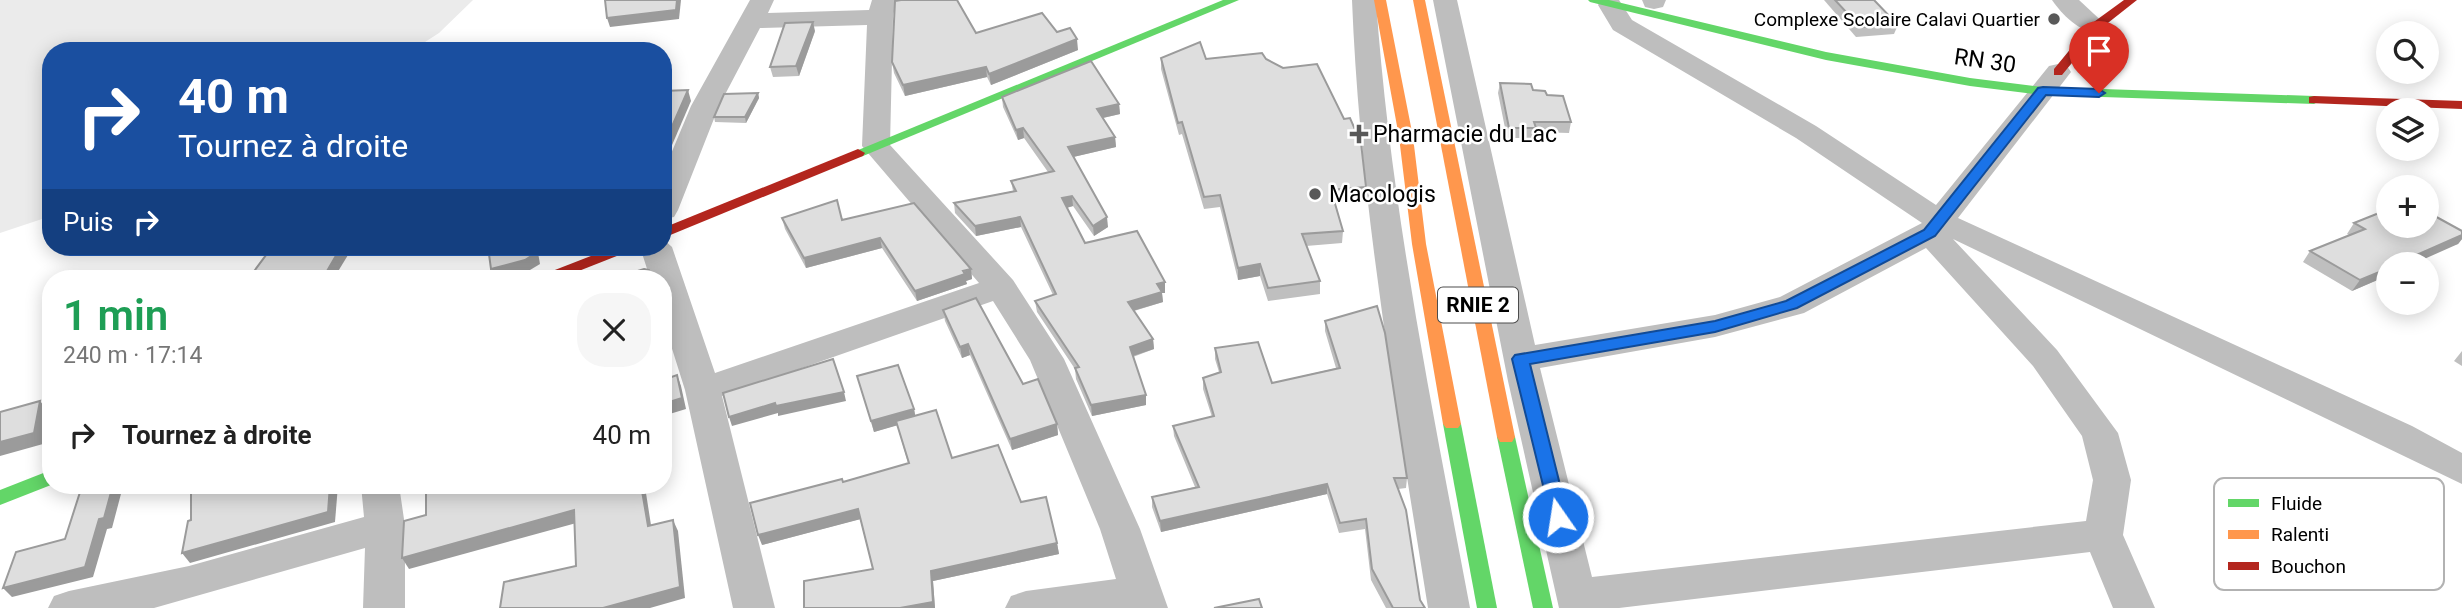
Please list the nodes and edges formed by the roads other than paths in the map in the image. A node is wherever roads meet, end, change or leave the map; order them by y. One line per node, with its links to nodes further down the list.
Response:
1 (1233, 0): 16 (main road)
2 (1364, 0): 38 (street)
3 (1380, 0): 39 (main road, RNIE 2 / RNIE 2)
4 (1419, 0): 33 (main road, RNIE 2 / RNIE 2)
5 (1445, 0): 24 (street)
6 (2064, 0): 12 (street)
7 (2132, 0): 12 (main road)
8 (1652, 1): 13 (main road, RN 30)
9 (1602, 2): 14 (main road, RN 30 / RN 30); 18 (street)
10 (882, 8): 11 (street); 16 (street)
11 (756, 11): 17 (street)
12 (2095, 27): 14 (main road)
13 (1952, 62)
14 (2057, 77): 15 (main road, RN 30 / RN 30); 18 (street)
15 (2462, 105)
16 (876, 146): 19 (main road); 22 (street)
17 (672, 188)
18 (1935, 227): 24 (street); 26 (street); 31 (street)
19 (672, 229)
20 (604, 256): 21 (main road)
21 (568, 270)
22 (1001, 287): 25 (street); 32 (street)
23 (672, 296): 25 (street)
24 (1521, 359): 33 (street)
25 (703, 390): 36 (street)
26 (2462, 470)
27 (42, 481): 29 (main road)
28 (381, 494): 30 (street)
29 (0, 498)
30 (385, 526): 34 (street); 35 (street)
31 (2103, 535): 33 (street); 40 (street)
32 (1144, 600): 37 (street)
33 (1567, 604)
34 (69, 608)
35 (384, 608)
36 (754, 608)
37 (1027, 608)
38 (1449, 608)
39 (1487, 608)
40 (2134, 608)

